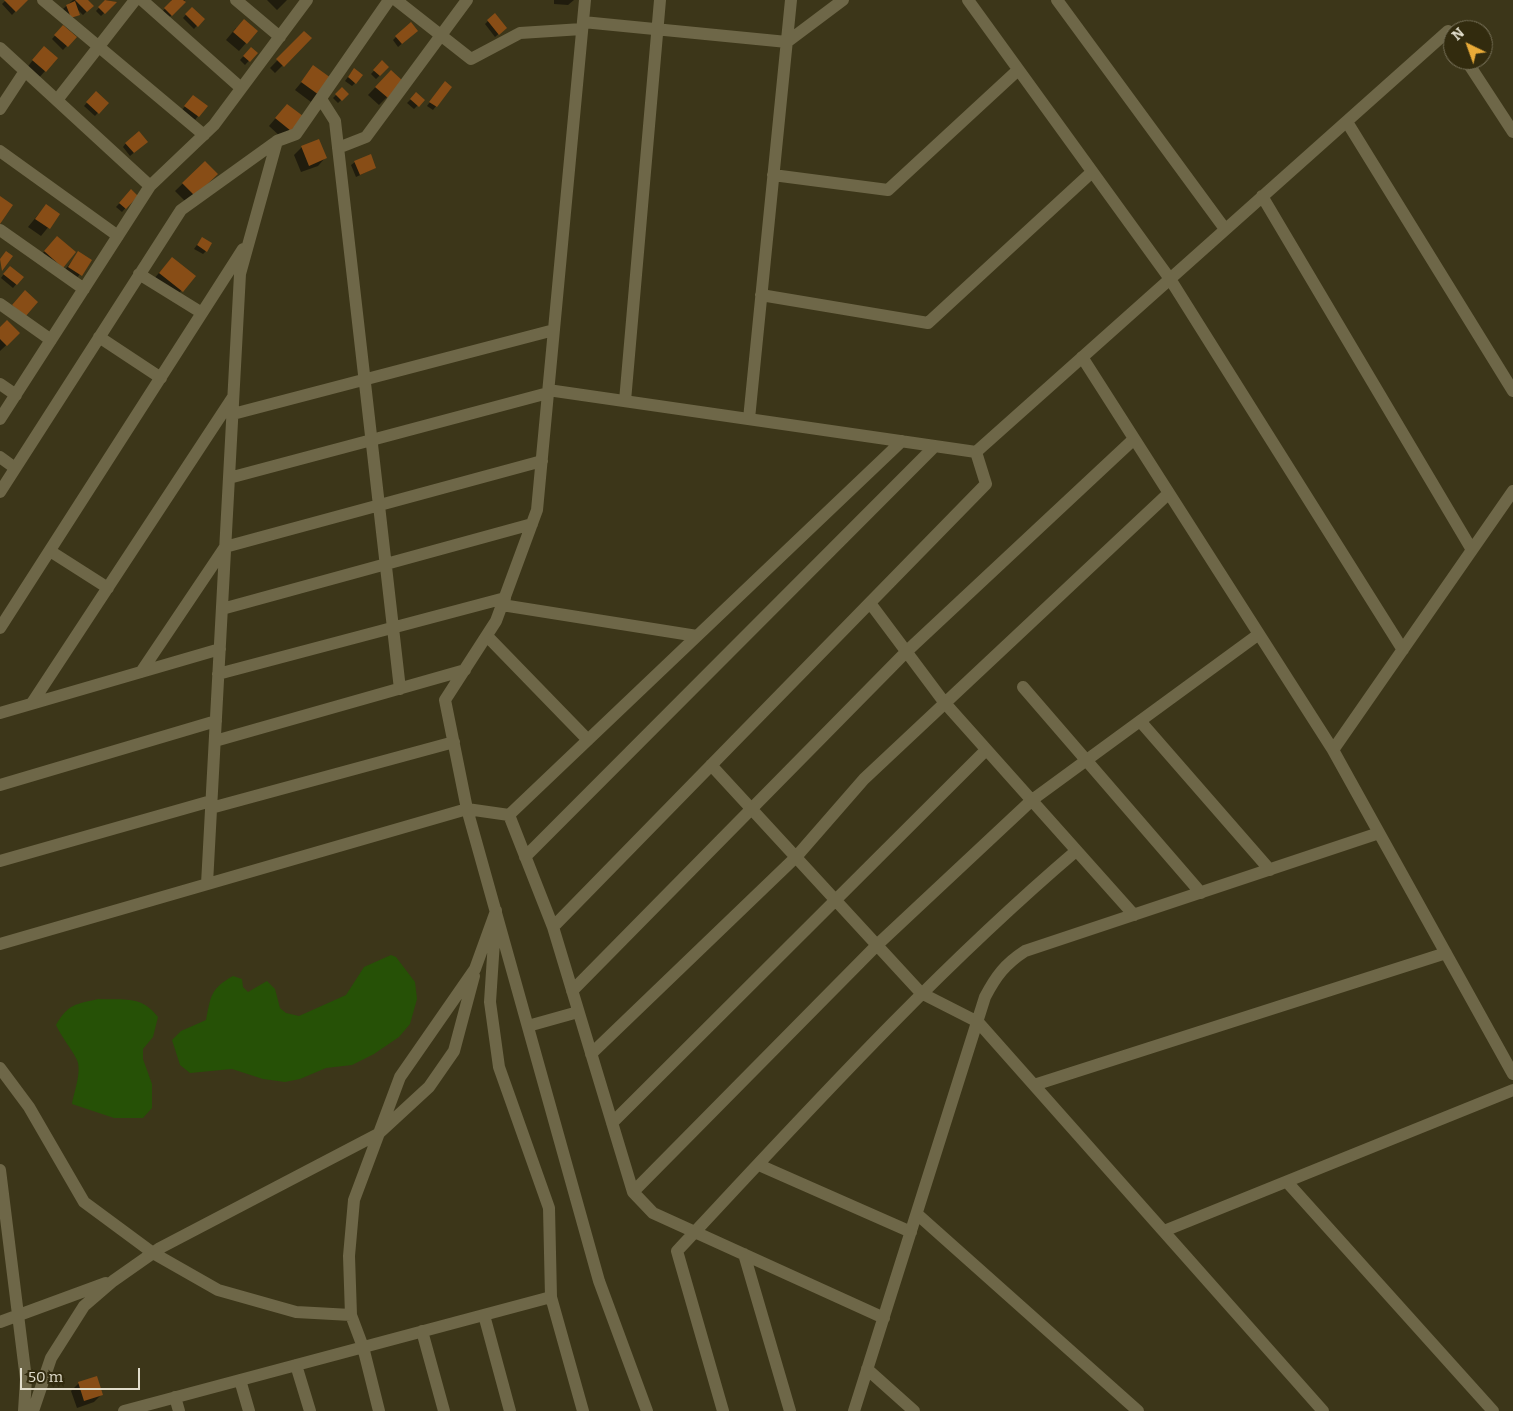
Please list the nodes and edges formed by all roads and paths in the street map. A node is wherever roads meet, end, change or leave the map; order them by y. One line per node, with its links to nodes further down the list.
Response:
1 (43, 0): 21 (street)
2 (135, 0): 21 (street)
3 (142, 0): 26 (street)
4 (236, 0): 19 (street)
5 (307, 0): 19 (street)
6 (389, 0): 27 (street)
7 (396, 0): 17 (street)
8 (467, 0): 17 (street)
9 (585, 0): 15 (street)
10 (660, 0): 16 (street)
11 (791, 0): 20 (street)
12 (843, 0): 20 (street)
13 (968, 0): 23 (street)
14 (1057, 0): 40 (street)
15 (583, 26): 16 (street); 17 (street); 50 (street)
16 (658, 30): 20 (street); 61 (street)
17 (442, 35): 34 (street)
18 (1443, 36): 30 (street)
19 (280, 37): 26 (street)
20 (786, 42): 37 (street)
21 (98, 47): 28 (street); 32 (street)
22 (0, 48): 25 (street)
23 (1018, 70): 36 (street); 37 (street)
24 (1473, 70): 31 (street)
25 (25, 71): 28 (street); 29 (street)
26 (241, 88): 32 (street)
27 (321, 99): 33 (street); 34 (street)
28 (57, 100): 38 (street)
29 (0, 109)
30 (1347, 122): 39 (street); 57 (street)
31 (1513, 132)
32 (204, 135): 38 (street)
33 (277, 141): 43 (street); 44 (street)
34 (338, 148): 55 (street)
35 (0, 151): 42 (street)
36 (1092, 172): 45 (street); 47 (street)
37 (774, 175): 47 (street)
38 (150, 186): 42 (street)
39 (1262, 196): 40 (street); 80 (street)
40 (1224, 229): 45 (street)
41 (0, 230): 46 (street)
42 (118, 236): 46 (street)
43 (250, 239): 49 (street); 60 (street)
44 (139, 274): 49 (street); 51 (street)
45 (1170, 278): 53 (street); 93 (street)
46 (84, 289): 52 (street)
47 (762, 295): 63 (street)
48 (0, 304): 52 (street)
49 (202, 313): 54 (street)
50 (554, 330): 55 (street); 58 (street)
51 (99, 337): 54 (street); 72 (street)
52 (51, 340): 59 (street)
53 (1082, 357): 65 (street); 69 (street)
54 (161, 378): 81 (street)
55 (364, 380): 62 (street); 66 (street)
56 (0, 384): 59 (street)
57 (1513, 391)
58 (548, 392): 61 (street); 66 (street); 71 (street)
59 (16, 395): 64 (street)
60 (234, 397): 62 (street); 83 (street)
61 (625, 401): 63 (street)
62 (233, 414): 73 (street)
63 (749, 419): 67 (street)
64 (0, 420)
65 (1134, 439): 76 (street); 94 (street)
66 (372, 440): 73 (street); 77 (street)
67 (902, 441): 68 (street); 91 (street)
68 (935, 446): 69 (street); 120 (street)
69 (976, 452): 85 (street)
70 (0, 457): 72 (street)
71 (542, 461): 77 (street); 78 (street)
72 (15, 468): 75 (street)
73 (229, 478): 79 (street)
74 (1513, 491): 80 (street)
75 (0, 492)
76 (1169, 493): 89 (street); 100 (street)
77 (379, 505): 79 (street); 82 (street)
78 (532, 524): 82 (street); 84 (street)
79 (225, 547): 86 (street); 96 (street)
80 (1472, 550): 93 (street)
81 (50, 551): 83 (street); 87 (street)
82 (386, 564): 86 (street); 88 (street)
83 (108, 588): 101 (street)
84 (503, 602): 88 (street); 90 (street); 91 (street)
85 (870, 603): 94 (street); 111 (street)
86 (222, 609): 92 (street)
87 (0, 628)
88 (393, 628): 97 (street); 99 (street)
89 (1259, 634): 104 (street); 109 (street)
90 (487, 636): 95 (street); 105 (street)
91 (697, 636): 105 (street)
92 (220, 649): 96 (street); 97 (street)
93 (1403, 650): 109 (street)
94 (906, 652): 100 (street); 116 (street)
95 (465, 670): 99 (street); 107 (street)
96 (141, 672): 101 (street)
97 (218, 674): 103 (street)
98 (1023, 687): 110 (street)
99 (400, 689): 106 (street)
100 (944, 702): 108 (street); 121 (street)
101 (32, 703): 102 (street)
102 (0, 713)
103 (216, 721): 106 (street); 112 (street)
104 (1140, 721): 110 (street); 123 (street)
105 (588, 740): 117 (street)
106 (215, 741): 114 (street)
107 (454, 742): 114 (street); 115 (street)
108 (986, 750): 113 (street); 126 (street)
109 (1333, 750): 118 (street)
110 (1086, 761): 113 (street); 125 (street)
111 (711, 765): 116 (street); 129 (street)
112 (0, 785)
113 (1032, 800): 119 (street); 131 (street)
114 (211, 805): 122 (street); 124 (street)
115 (467, 809): 117 (street); 124 (street); 127 (street)
116 (753, 810): 121 (street); 134 (street)
117 (509, 815): 120 (street)
118 (1379, 833): 123 (street); 132 (street)
119 (1076, 851): 128 (street); 135 (street)
120 (525, 857): 129 (street)
121 (796, 857): 126 (street); 139 (street)
122 (0, 861)
123 (1270, 870): 125 (street)
124 (206, 884): 130 (street)
125 (1201, 893): 128 (street)
126 (836, 900): 131 (street); 144 (street)
127 (496, 911): 133 (street); 138 (street); 157 (street)
128 (1134, 915): 137 (street)
129 (553, 927): 134 (street)
130 (0, 944)
131 (877, 945): 135 (street); 149 (street)
132 (1446, 953): 141 (street); 142 (street)
133 (475, 969): 145 (street); 145 (street)
134 (572, 991): 136 (street)
135 (922, 993): 137 (street); 146 (street)
136 (578, 1012): 138 (street); 139 (street)
137 (978, 1022): 142 (street); 150 (street)
138 (528, 1026): 179 (street)
139 (591, 1054): 144 (street)
140 (0, 1068): 154 (street)
141 (1513, 1074)
142 (1034, 1085): 151 (street)
143 (1513, 1090): 148 (street)
144 (612, 1122): 149 (street)
145 (378, 1134): 154 (street); 158 (street)
146 (759, 1165): 152 (street); 153 (street)
147 (0, 1170): 160 (street)
148 (1287, 1182): 151 (street); 186 (street)
149 (633, 1192): 152 (street)
150 (917, 1214): 153 (street); 184 (street)
151 (1164, 1231): 185 (street)
152 (695, 1232): 155 (street); 180 (street)
153 (911, 1232): 161 (street)
154 (152, 1253): 156 (street); 158 (street)
155 (744, 1254): 161 (street); 181 (street)
156 (113, 1281): 160 (street); 170 (street)
157 (551, 1297): 159 (street); 178 (street)
158 (351, 1315): 164 (street)
159 (484, 1315): 163 (street); 177 (street)
160 (17, 1317): 162 (street); 169 (street)
161 (884, 1318): 166 (street)
162 (0, 1322)
163 (422, 1331): 164 (street); 176 (street)
164 (363, 1347): 165 (street); 175 (street)
165 (296, 1365): 167 (street); 174 (street)
166 (867, 1369): 182 (street); 183 (street)
167 (240, 1380): 168 (street); 173 (street)
168 (175, 1397): 171 (street); 172 (street)
169 (24, 1411)
170 (33, 1411)
171 (124, 1411)
172 (179, 1411)
173 (249, 1411)
174 (310, 1411)
175 (379, 1411)
176 (444, 1411)
177 (510, 1411)
178 (583, 1411)
179 (647, 1411)
180 (723, 1411)
181 (790, 1411)
182 (854, 1411)
183 (914, 1411)
184 (1138, 1411)
185 (1323, 1411)
186 (1493, 1411)

